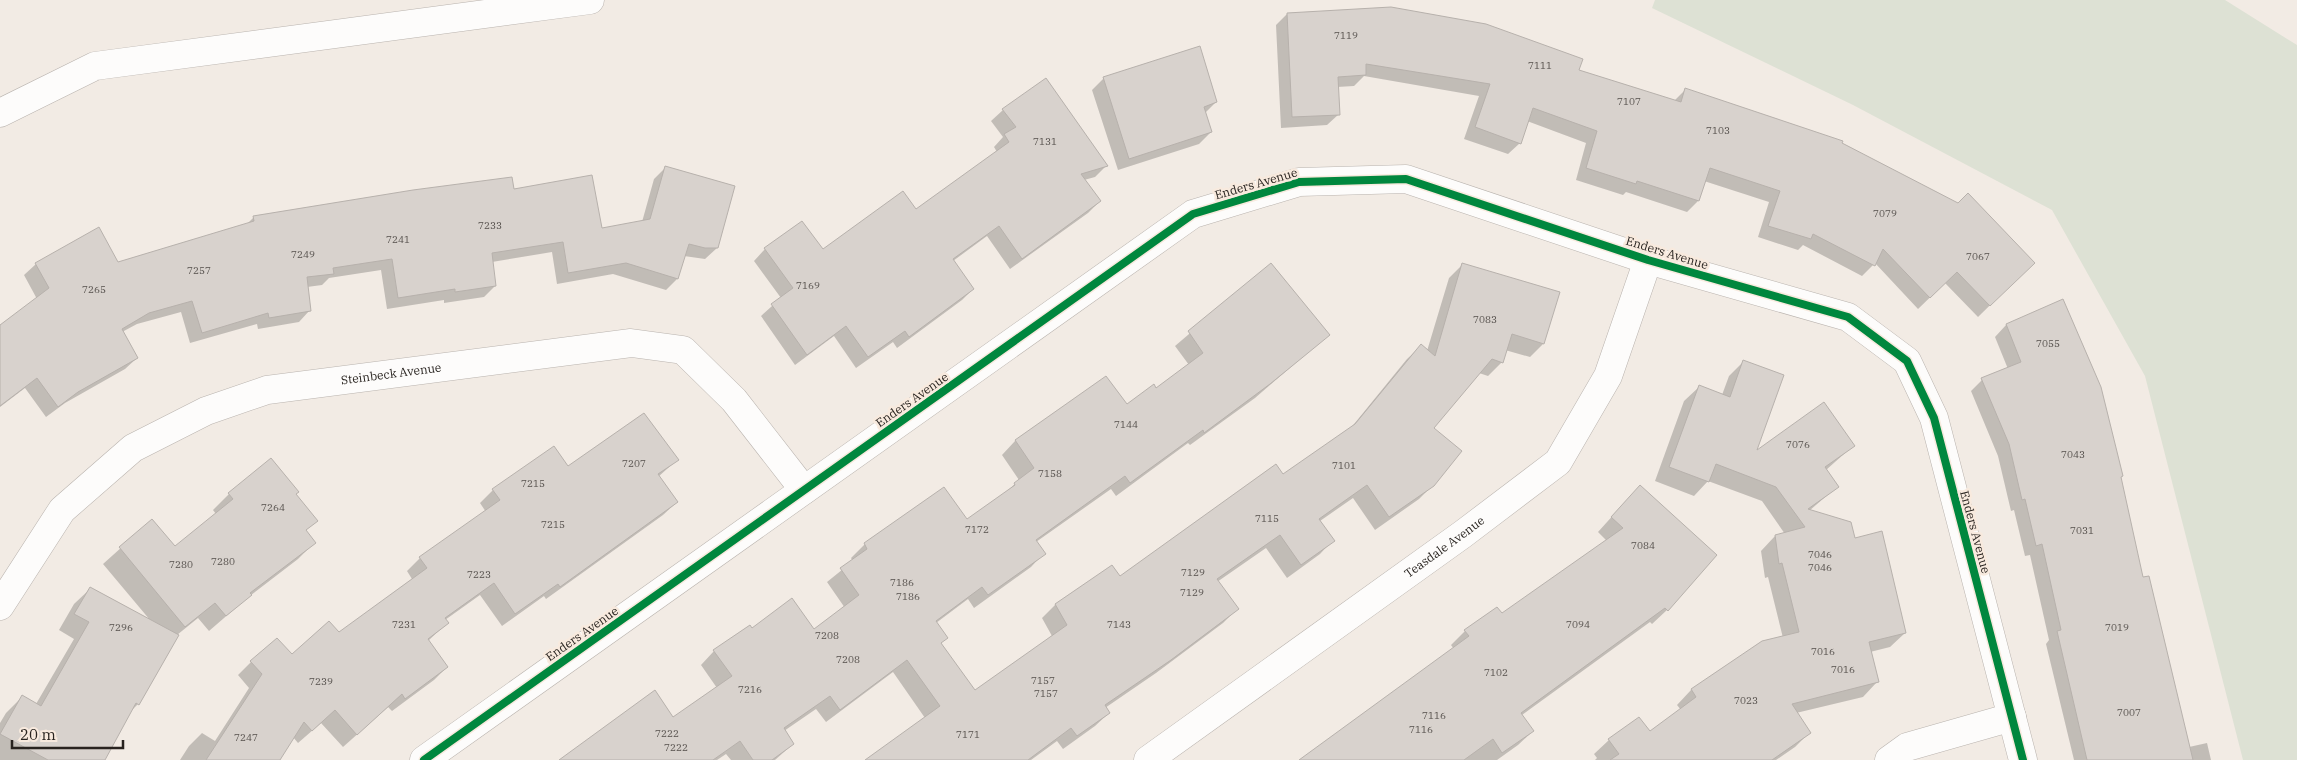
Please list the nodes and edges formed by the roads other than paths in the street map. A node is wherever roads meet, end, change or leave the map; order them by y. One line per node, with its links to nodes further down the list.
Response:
1 (590, 0): 2 (main road)
2 (0, 113)
3 (1648, 260): 4 (main road, Enders Avenue); 6 (main road, Enders Avenue); 8 (main road, Teasdale Avenue)
4 (804, 490): 5 (main road, Steinbeck Avenue); 7 (main road, Enders Avenue)
5 (0, 606)
6 (2012, 717): 9 (main road); 10 (main road, Enders Avenue)
7 (424, 760)
8 (1148, 760)
9 (1889, 760)
10 (2023, 760)

